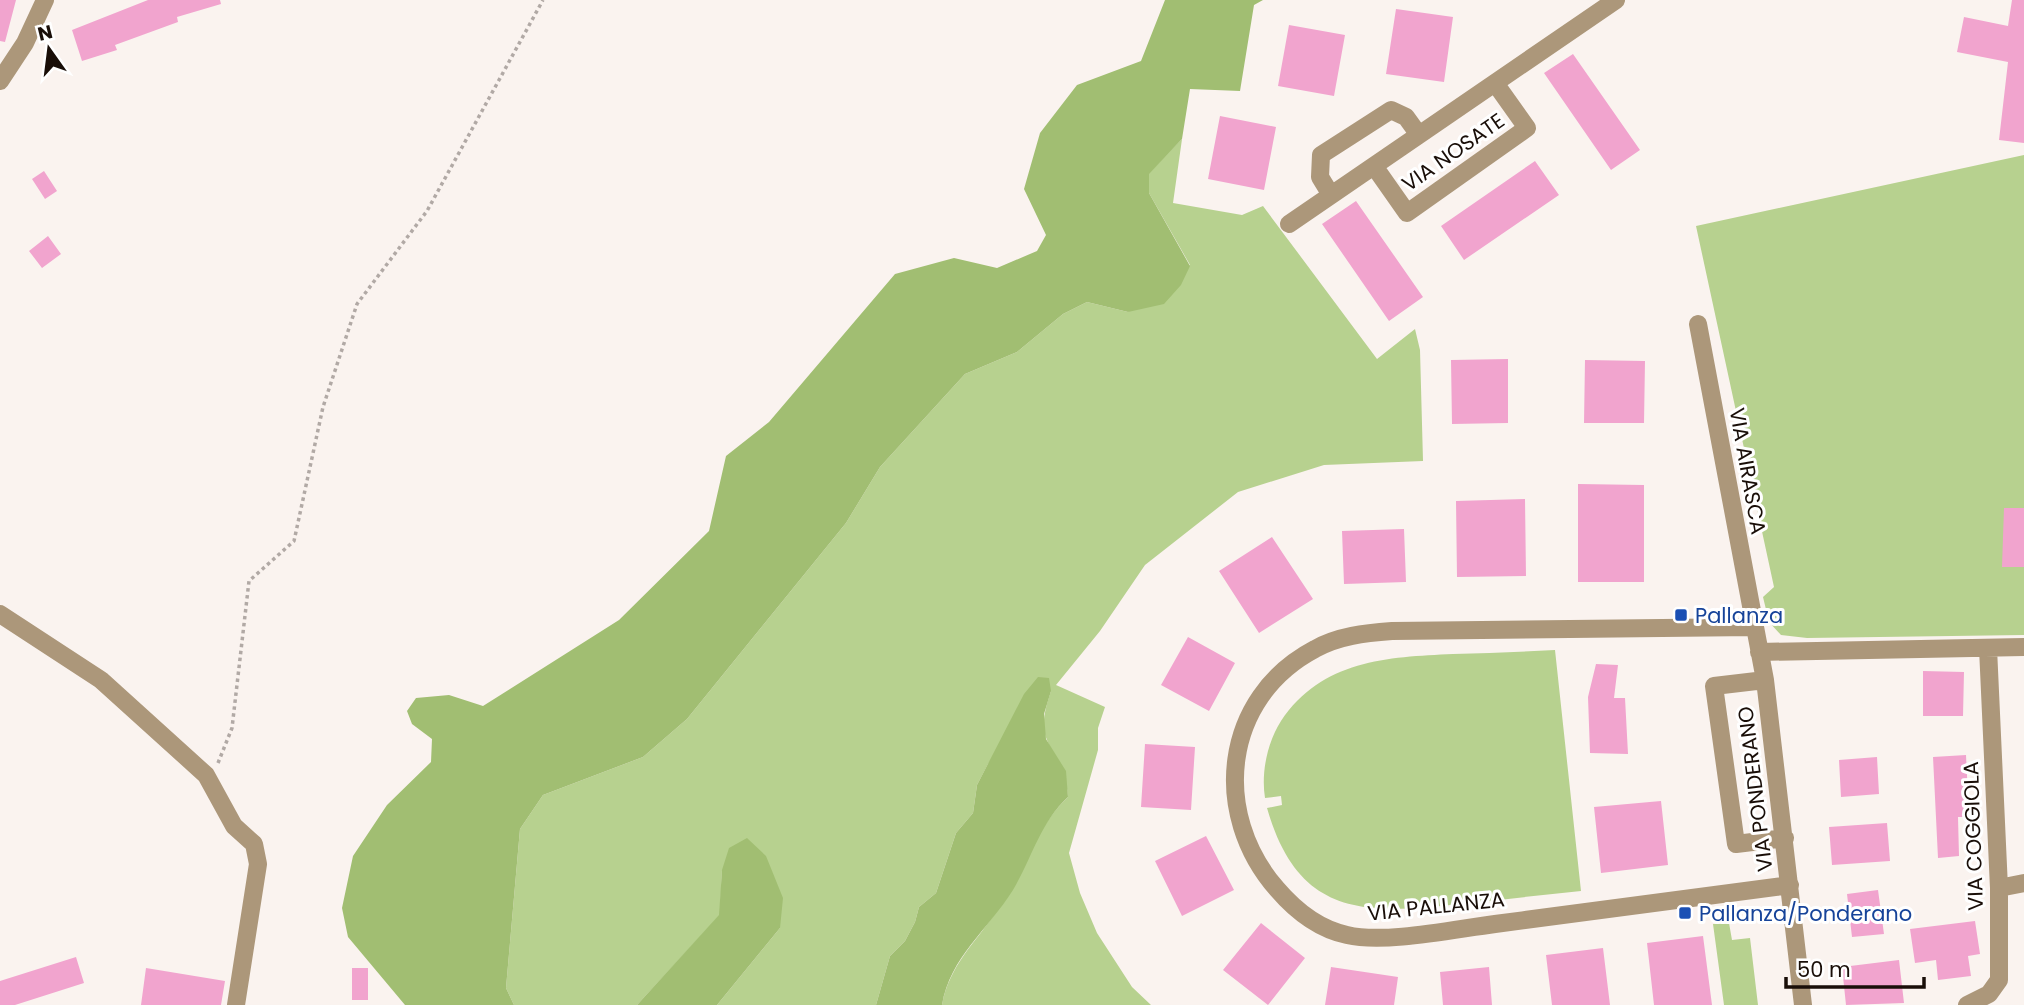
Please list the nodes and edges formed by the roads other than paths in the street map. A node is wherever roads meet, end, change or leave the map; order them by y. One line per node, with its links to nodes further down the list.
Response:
1 (45, 0): 3 (street)
2 (1616, 0): 4 (street, VIA NOSATE)
3 (0, 81)
4 (1495, 83): 5 (street, VIA NOSATE); 6 (street, VIA NOSATE)
5 (1419, 135): 6 (street, VIA NOSATE); 7 (street, VIA NOSATE)
6 (1374, 166): 7 (street, VIA NOSATE)
7 (1331, 195): 8 (street, VIA NOSATE)
8 (1289, 224)
9 (1698, 324): 11 (street, VIA AIRASCA)
10 (0, 614): 20 (street)
11 (1754, 627): 14 (street, VIA PONDERANO); 18 (street, VIA PALLANZA)
12 (2024, 647): 13 (street)
13 (1988, 648): 14 (street); 19 (street, VIA COGGIOLA)
14 (1759, 652): 15 (street, VIA PONDERANO)
15 (1765, 680): 16 (street, VIA PONDERANO); 16 (street)
16 (1785, 838): 18 (street, VIA PONDERANO)
17 (2024, 883): 19 (street)
18 (1790, 884): 21 (street, VIA PONDERANO)
19 (1999, 888): 22 (street, VIA COGGIOLA)
20 (236, 1005)
21 (1803, 1005)
22 (1966, 1005)

